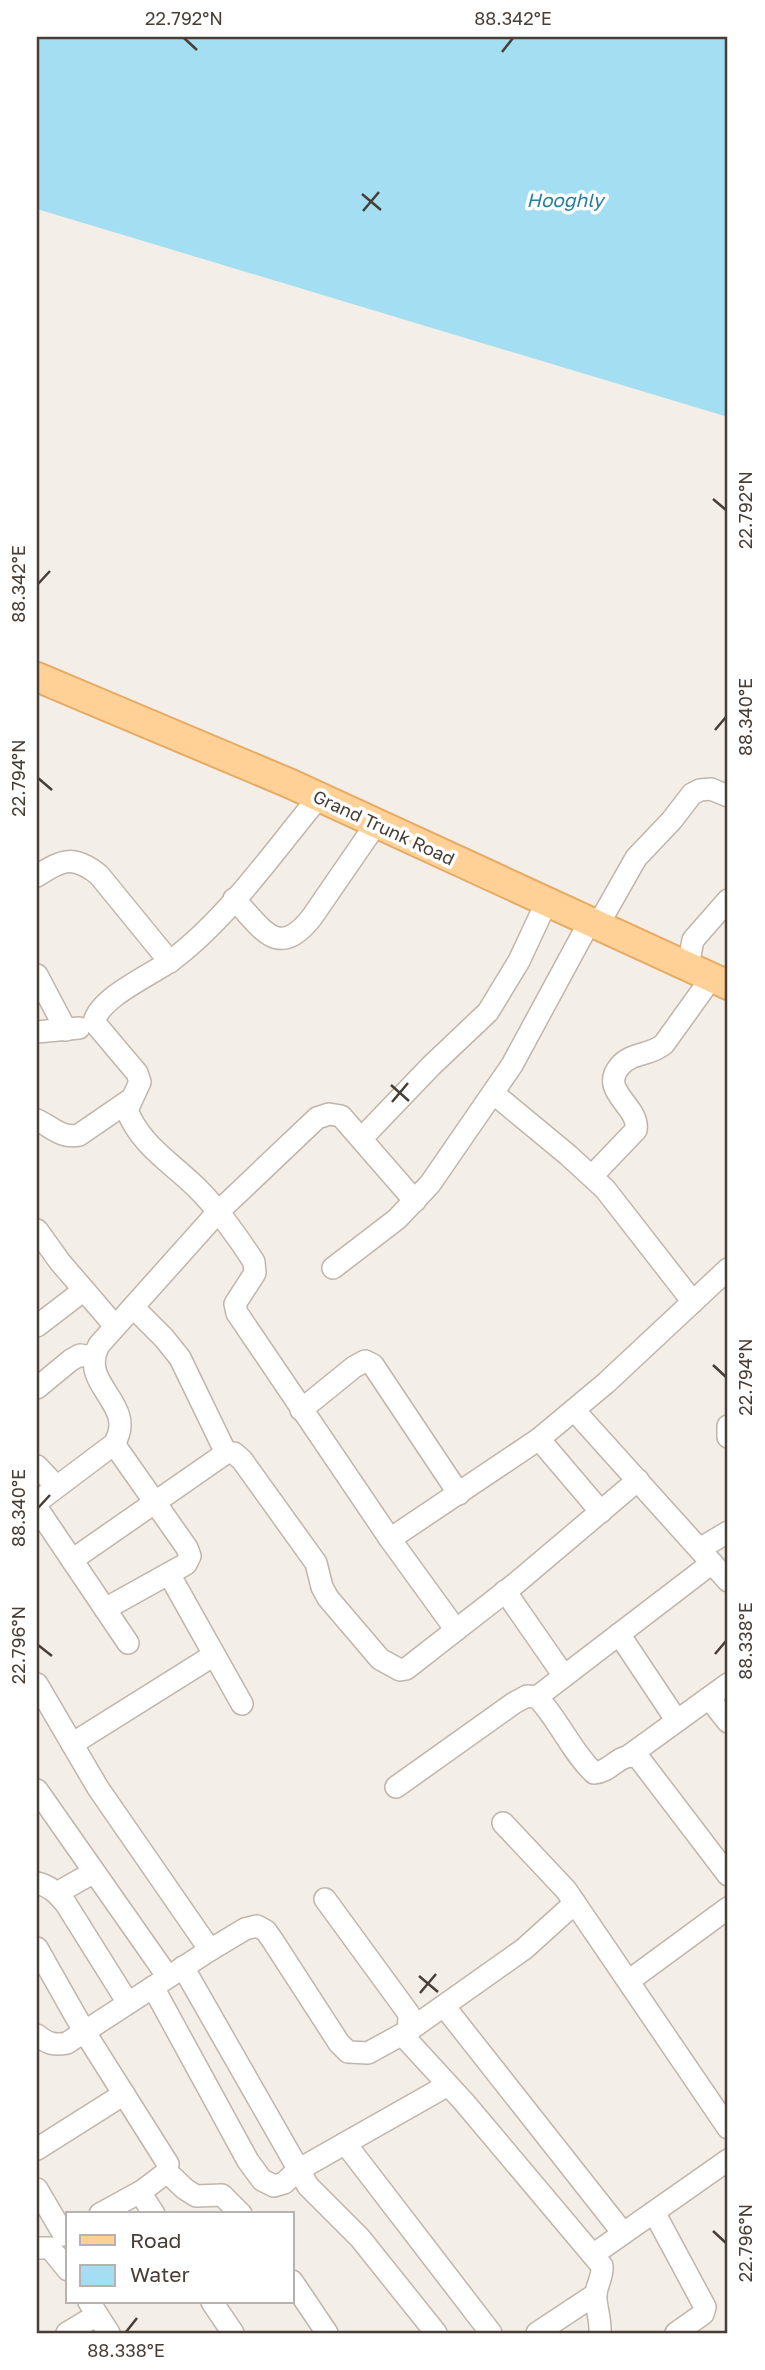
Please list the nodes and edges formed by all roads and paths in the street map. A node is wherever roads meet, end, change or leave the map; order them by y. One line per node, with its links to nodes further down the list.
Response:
1 (37, 677): 3 (main road, Grand Trunk Road)
2 (728, 796): 9 (street)
3 (318, 797): 4 (main road, Grand Trunk Road); 6 (street)
4 (376, 824): 6 (street); 8 (main road, Grand Trunk Road)
5 (37, 876): 10 (street)
6 (234, 899): 10 (street)
7 (728, 900): 12 (street)
8 (547, 901): 9 (main road, Grand Trunk Road); 19 (street)
9 (594, 923): 12 (main road, Grand Trunk Road); 16 (street)
10 (170, 962): 13 (street)
11 (37, 975): 14 (street)
12 (709, 976): 20 (street)
13 (94, 1022): 14 (street); 17 (street)
14 (66, 1030): 15 (street)
15 (37, 1032)
16 (493, 1093): 20 (street); 21 (street)
17 (130, 1100): 18 (street); 22 (street)
18 (37, 1120)
19 (362, 1138): 21 (street); 22 (street)
20 (592, 1176): 28 (street)
21 (415, 1201): 25 (street)
22 (217, 1213): 29 (street); 34 (street)
23 (37, 1230): 24 (street)
24 (44, 1255): 27 (street)
25 (334, 1268)
26 (728, 1269): 28 (street)
27 (84, 1290): 30 (street); 31 (street)
28 (692, 1302): 35 (street)
29 (133, 1307): 31 (street); 40 (street)
30 (37, 1326)
31 (115, 1326): 32 (street)
32 (93, 1357): 33 (street); 39 (street)
33 (41, 1376)
34 (301, 1410): 44 (street); 50 (street)
35 (574, 1410): 38 (street); 42 (street)
36 (728, 1426): 37 (street)
37 (728, 1437)
38 (539, 1439): 44 (street); 48 (street)
39 (114, 1444): 43 (street); 45 (street)
40 (226, 1453): 45 (street); 57 (street)
41 (37, 1466): 43 (street)
42 (638, 1480): 48 (street); 51 (street)
43 (56, 1486): 46 (street)
44 (459, 1494): 50 (street)
45 (154, 1501): 52 (street); 53 (street)
46 (37, 1502)
47 (37, 1508): 52 (street)
48 (601, 1512): 55 (street)
49 (728, 1532): 51 (street)
50 (390, 1539): 57 (street)
51 (707, 1556): 54 (street); 58 (street)
52 (72, 1560): 56 (street)
53 (169, 1574): 56 (street); 60 (street)
54 (728, 1581)
55 (505, 1591): 57 (street); 61 (street)
56 (105, 1609): 59 (street)
57 (456, 1630)
58 (619, 1634): 61 (street); 67 (street)
59 (128, 1643)
60 (215, 1655): 66 (street); 69 (street)
61 (564, 1676): 64 (street)
62 (37, 1684): 69 (street)
63 (728, 1684): 65 (street)
64 (537, 1697): 70 (street); 71 (street)
65 (709, 1698): 67 (street); 68 (street)
66 (242, 1704)
67 (677, 1721): 70 (street)
68 (728, 1722)
69 (72, 1744): 82 (street)
70 (630, 1755): 75 (street)
71 (396, 1787)
72 (37, 1790): 74 (street)
73 (503, 1823): 79 (street)
74 (94, 1872): 77 (street); 83 (street)
75 (728, 1875)
76 (37, 1883): 77 (street)
77 (57, 1893): 85 (street)
78 (325, 1899): 88 (street)
79 (575, 1903): 84 (street); 86 (street)
80 (728, 1908): 84 (street)
81 (37, 1948): 87 (street)
82 (210, 1950): 83 (street); 88 (street)
83 (168, 1977): 85 (street); 96 (street); 96 (street)
84 (630, 1980): 92 (street)
85 (128, 2003): 87 (street)
86 (444, 2006): 88 (street); 105 (street)
87 (84, 2031): 89 (street); 91 (street)
88 (408, 2031): 90 (street)
89 (37, 2035)
90 (448, 2085): 93 (street); 107 (street)
91 (124, 2094): 94 (street); 97 (street)
92 (728, 2129)
93 (345, 2143): 96 (street); 118 (street)
94 (37, 2149)
95 (728, 2161): 103 (street)
96 (298, 2171): 117 (street)
97 (167, 2172): 99 (street); 102 (street)
98 (37, 2189): 104 (street)
99 (142, 2191): 100 (street); 101 (street)
100 (104, 2212)
101 (153, 2212)
102 (239, 2212)
103 (654, 2212): 105 (street); 121 (street)
104 (66, 2233): 106 (street)
105 (624, 2233): 107 (street)
106 (39, 2248): 108 (street)
107 (594, 2254): 110 (street)
108 (66, 2268)
109 (294, 2284): 116 (street)
110 (596, 2294): 119 (street); 120 (street)
111 (213, 2304): 115 (street)
112 (93, 2308): 113 (street); 114 (street)
113 (67, 2333)
114 (109, 2333)
115 (233, 2333)
116 (327, 2333)
117 (436, 2333)
118 (491, 2333)
119 (537, 2333)
120 (600, 2333)
121 (676, 2333)

